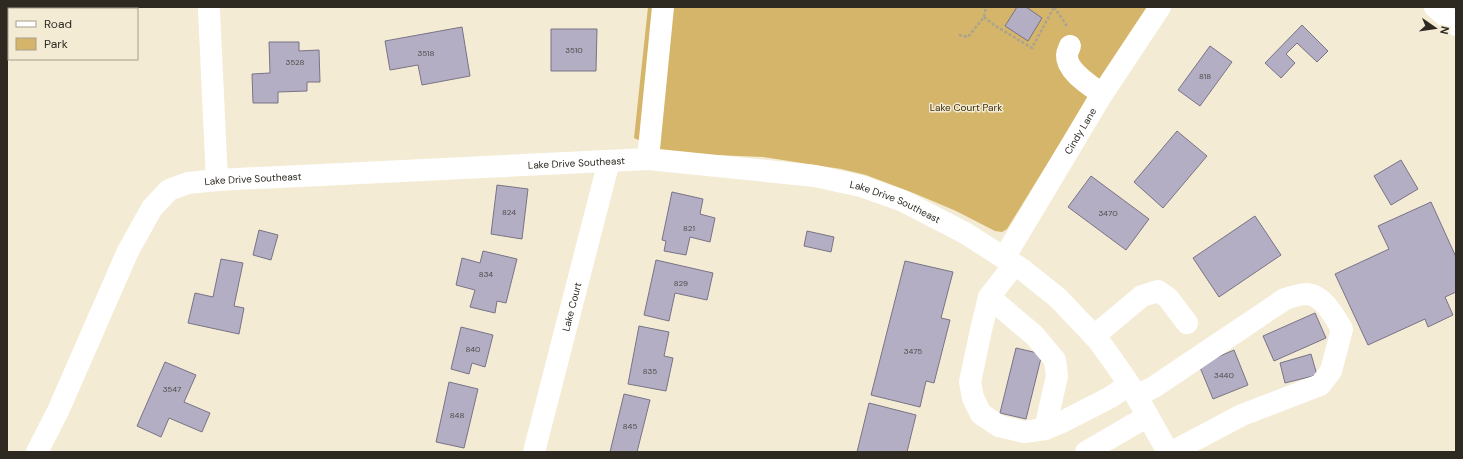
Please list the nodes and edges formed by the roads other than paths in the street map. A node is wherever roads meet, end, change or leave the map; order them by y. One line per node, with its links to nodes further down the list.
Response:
1 (663, 7): 8 (street)
2 (1160, 7): 7 (street, Cindy Lane)
3 (1435, 7): 5 (street)
4 (209, 11): 10 (street)
5 (1456, 25)
6 (1070, 39): 7 (street)
7 (1102, 94): 11 (street, Cindy Lane)
8 (648, 159): 9 (street, Lake Drive Southeast); 11 (street, Lake Drive Southeast)
9 (609, 161): 10 (street, Lake Drive Southeast); 19 (street, Lake Court)
10 (218, 180): 18 (street, Lake Drive Southeast)
11 (1009, 261): 12 (street, Cindy Lane); 14 (street, Lake Drive Southeast)
12 (989, 297): 17 (street); 17 (street)
13 (1187, 323): 14 (street)
14 (1094, 336): 15 (street, Lake Drive Southeast)
15 (1133, 390): 16 (street, Lake Drive Southeast); 17 (street); 22 (street)
16 (1148, 416): 20 (street); 21 (street, Lake Drive Southeast)
17 (1045, 430)
18 (37, 452)
19 (534, 452)
20 (1086, 452)
21 (1168, 452)
22 (1172, 452)

